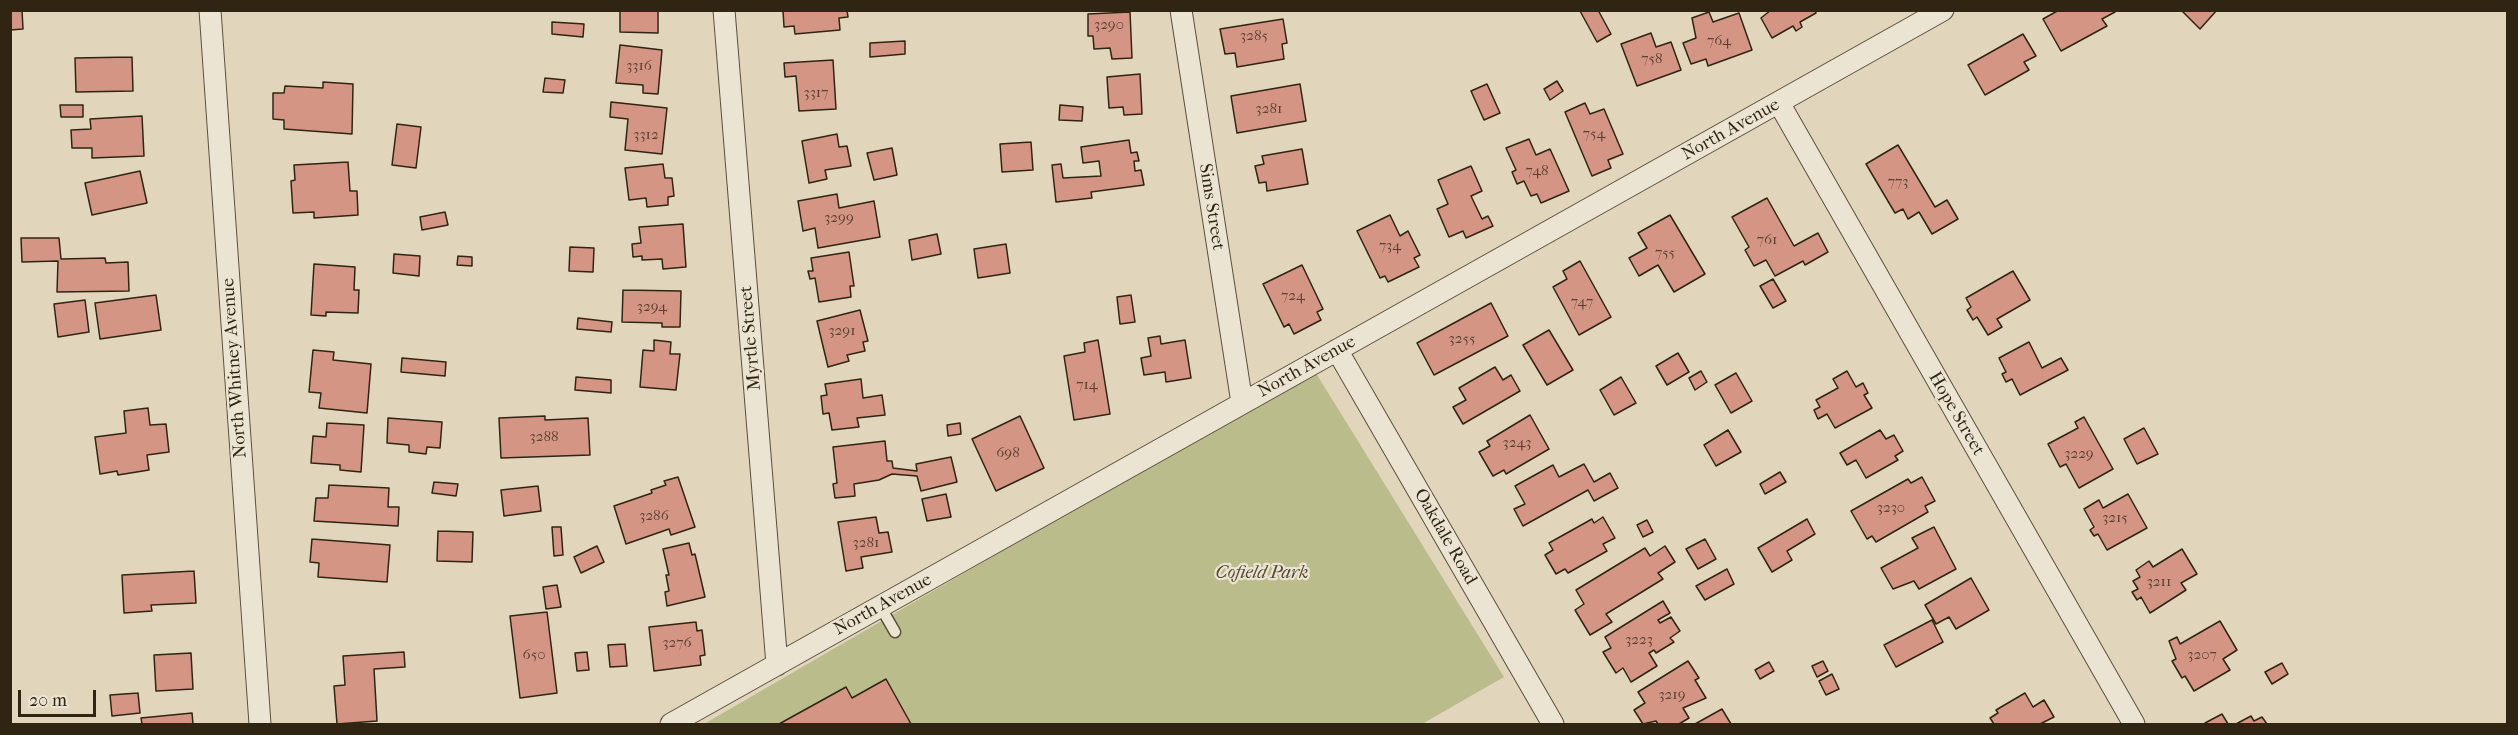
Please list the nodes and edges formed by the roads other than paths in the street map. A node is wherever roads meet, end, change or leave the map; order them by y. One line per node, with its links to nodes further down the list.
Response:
1 (210, 10): 11 (street, North Whitney Avenue)
2 (724, 10): 10 (street, Myrtle Street)
3 (1181, 10): 7 (street, Sims Street)
4 (1944, 10): 5 (street, North Avenue)
5 (1779, 103): 6 (street, North Avenue); 14 (street, Hope Street)
6 (1337, 350): 7 (street, North Avenue); 13 (street, Oakdale Road)
7 (1242, 403): 8 (street, North Avenue)
8 (880, 606): 9 (lane); 10 (street, North Avenue)
9 (895, 632)
10 (777, 664): 12 (street, North Avenue)
11 (261, 724)
12 (671, 724)
13 (1553, 724)
14 (2134, 724)

